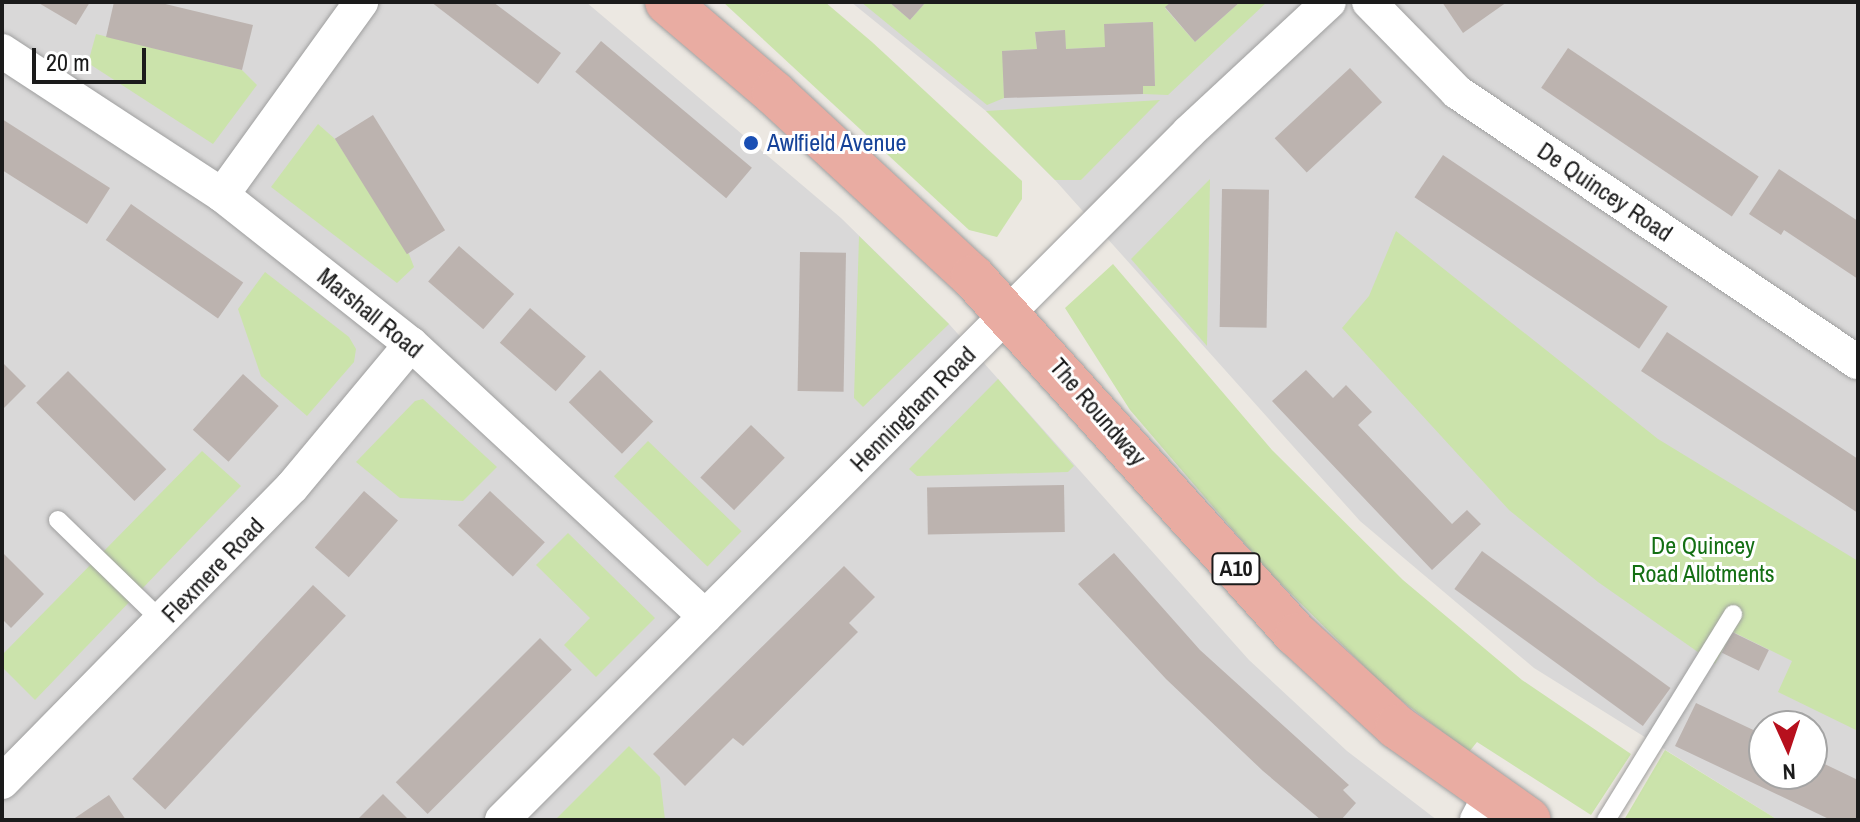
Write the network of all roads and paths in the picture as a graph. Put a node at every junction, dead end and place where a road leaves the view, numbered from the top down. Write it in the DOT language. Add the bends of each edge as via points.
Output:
graph roads {
  1 [pos="361,2"];
  2 [pos="667,2"];
  3 [pos="1329,2"];
  4 [pos="1369,2"];
  5 [pos="2,51"];
  6 [pos="222,195"];
  7 [pos="1008,314"];
  8 [pos="411,344"];
  9 [pos="1858,362"];
  10 [pos="58,520"];
  11 [pos="1733,614"];
  12 [pos="705,616"];
  13 [pos="163,622"];
  14 [pos="2,782"];
  15 [pos="1484,807"];
  16 [pos="502,820"];
  17 [pos="1529,820"];
  18 [pos="1606,820"];
  1 -- 6 [label="street"];
  2 -- 7 [label="highway, The Roundway / A10" via="774,93"];
  3 -- 7 [label="street, Henningham Road" via="1189,132"];
  4 -- 9 [label="street, De Quincey Road" via="1457,92"];
  5 -- 6 [label="street, Marshall Road"];
  6 -- 8 [label="street, Marshall Road"];
  7 -- 12 [label="street, Henningham Road"];
  7 -- 15 [label="highway, The Roundway / A10" via="1297,635"];
  8 -- 12 [label="street, Marshall Road"];
  8 -- 13 [label="street, Flexmere Road" via="292,487"];
  10 -- 13 [label="lane"];
  11 -- 18 [label="lane"];
  12 -- 16 [label="street, Henningham Road"];
  13 -- 14 [label="street, Flexmere Road"];
  15 -- 17 [label="highway, The Roundway / A10"];
}
